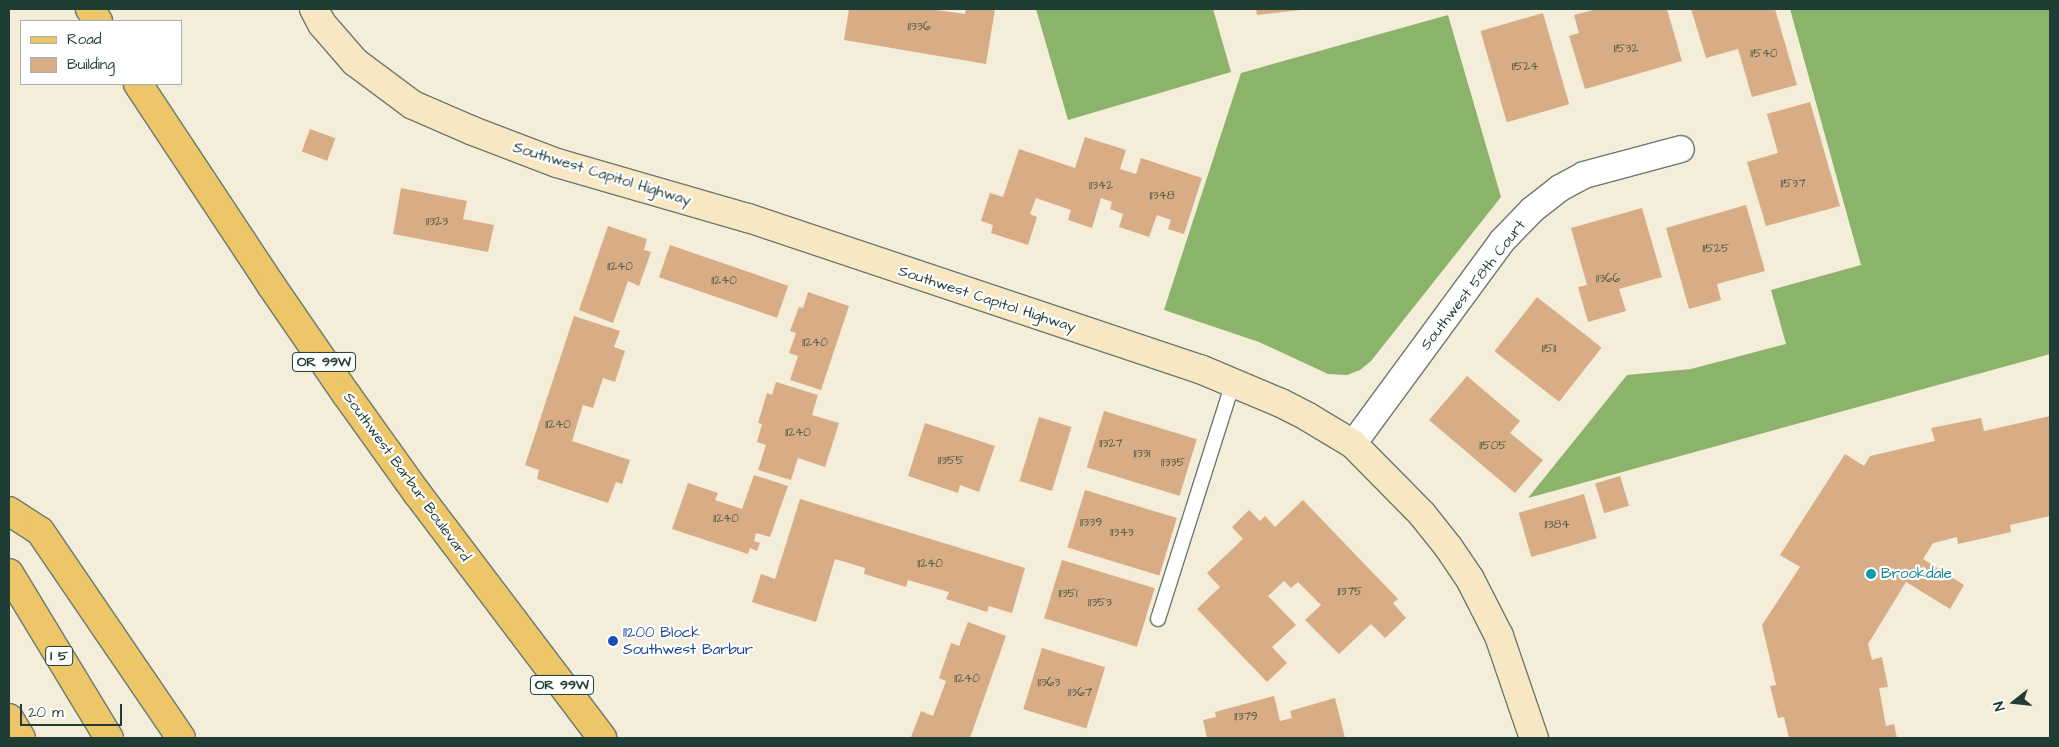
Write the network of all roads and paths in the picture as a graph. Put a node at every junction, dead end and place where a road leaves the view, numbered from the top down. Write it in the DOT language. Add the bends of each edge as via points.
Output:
graph roads {
  1 [pos="90,9"];
  2 [pos="314,9"];
  3 [pos="97,20"];
  4 [pos="139,85"];
  5 [pos="1682,149"];
  6 [pos="1233,382"];
  7 [pos="1353,444"];
  8 [pos="9,511"];
  9 [pos="9,573"];
  10 [pos="1158,619"];
  11 [pos="9,718"];
  12 [pos="21,738"];
  13 [pos="109,738"];
  14 [pos="182,738"];
  15 [pos="602,738"];
  16 [pos="1534,738"];
  1 -- 3 [label="main road"];
  2 -- 6 [label="street, Southwest Capitol Highway" via="322,24 355,62 413,105 473,131 557,163 748,218"];
  4 -- 15 [label="main road, Southwest Barbur Boulevard / OR 99W" via="346,394"];
  5 -- 7 [label="street, Southwest 58th Court" via="1584,176 1560,188 1532,210 1502,241"];
  6 -- 7 [label="street, Southwest Capitol Highway" via="1282,403"];
  6 -- 10 [label="lane"];
  7 -- 16 [label="street, Southwest Capitol Highway" via="1422,514 1470,579 1499,636"];
  8 -- 14 [label="main road" via="40,531"];
  9 -- 13 [label="main road, I 5"];
  11 -- 12 [label="main road"];
}
